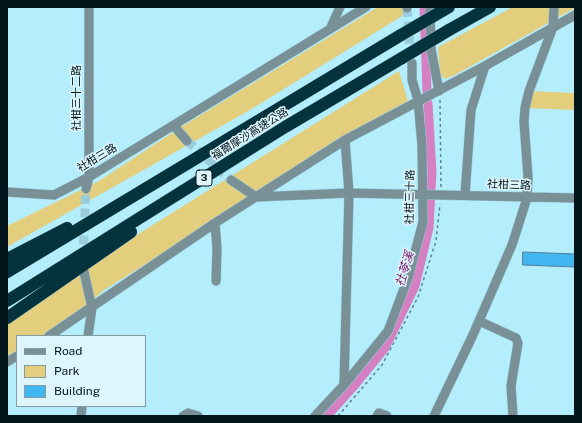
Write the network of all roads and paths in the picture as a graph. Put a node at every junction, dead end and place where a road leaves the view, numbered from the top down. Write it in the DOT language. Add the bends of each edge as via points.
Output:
graph roads {
  1 [pos="89,7"];
  2 [pos="340,7"];
  3 [pos="366,7"];
  4 [pos="430,7"];
  5 [pos="449,7"];
  6 [pos="490,7"];
  7 [pos="554,7"];
  8 [pos="575,15"];
  9 [pos="331,27"];
  10 [pos="553,27"];
  11 [pos="407,60"];
  12 [pos="485,66"];
  13 [pos="439,90"];
  14 [pos="418,100"];
  15 [pos="174,126"];
  16 [pos="345,140"];
  17 [pos="187,142"];
  18 [pos="259,144"];
  19 [pos="188,164"];
  20 [pos="89,177"];
  21 [pos="231,180"];
  22 [pos="86,189"];
  23 [pos="7,192"];
  24 [pos="349,193"];
  25 [pos="424,194"];
  26 [pos="442,194"];
  27 [pos="464,195"];
  28 [pos="256,197"];
  29 [pos="527,198"];
  30 [pos="575,198"];
  31 [pos="215,223"];
  32 [pos="7,259"];
  33 [pos="7,272"];
  34 [pos="84,272"];
  35 [pos="216,282"];
  36 [pos="7,301"];
  37 [pos="92,308"];
  38 [pos="7,318"];
  39 [pos="479,321"];
  40 [pos="51,335"];
  41 [pos="88,335"];
  42 [pos="16,357"];
  43 [pos="7,362"];
  44 [pos="344,385"];
  45 [pos="183,416"];
  46 [pos="198,416"];
  47 [pos="315,416"];
  48 [pos="378,416"];
  49 [pos="387,416"];
  50 [pos="434,416"];
  51 [pos="513,416"];
  1 -- 20 [label="street, 社柑三十二路"];
  2 -- 9 [label="street"];
  3 -- 9 [label="street, 社柑三路"];
  4 -- 13 [label="street" via="431,49"];
  5 -- 19 [label="highway, 福爾摩沙高速公路 / 3, bridge"];
  6 -- 11 [label="highway, 福爾摩沙高速公路 / 3, bridge" via="449,30"];
  7 -- 10 [label="street"];
  8 -- 10 [label="street"];
  9 -- 15 [label="street, 社柑三路"];
  10 -- 12 [label="street"];
  10 -- 29 [label="street" via="525,108"];
  11 -- 14 [label="street, 社柑三十路"];
  11 -- 18 [label="highway, 福爾摩沙高速公路 / 3"];
  12 -- 13 [label="street"];
  12 -- 27 [label="street" via="470,110"];
  13 -- 14 [label="street"];
  13 -- 26 [label="path"];
  14 -- 16 [label="street"];
  14 -- 25 [label="street, 社柑三十路"];
  15 -- 17 [label="street"];
  15 -- 20 [label="street, 社柑三路"];
  16 -- 24 [label="street"];
  16 -- 28 [label="street"];
  18 -- 36 [label="highway, 福爾摩沙高速公路 / 3"];
  18 -- 38 [label="highway"];
  19 -- 32 [label="highway"];
  19 -- 33 [label="highway, 福爾摩沙高速公路 / 3"];
  20 -- 22 [label="street, 社柑三十二路"];
  20 -- 23 [label="street, 社柑三路" via="54,195"];
  21 -- 28 [label="street"];
  24 -- 25 [label="street"];
  24 -- 28 [label="street"];
  24 -- 44 [label="street"];
  25 -- 26 [label="street, 社柑三路"];
  25 -- 44 [label="street, 社柑三十路" via="423,222 408,278 388,331"];
  26 -- 27 [label="street, 社柑三路"];
  27 -- 29 [label="street, 社柑三路"];
  28 -- 31 [label="street"];
  29 -- 30 [label="street, 社柑三路"];
  29 -- 39 [label="street" via="512,245"];
  31 -- 35 [label="street"];
  31 -- 37 [label="street"];
  34 -- 37 [label="street"];
  37 -- 40 [label="street"];
  37 -- 41 [label="street"];
  39 -- 50 [label="street"];
  39 -- 51 [label="street" via="516,338 518,343 511,386"];
  42 -- 43 [label="street"];
  44 -- 47 [label="street, 社柑三十路"];
  45 -- 46 [label="street" via="188,413"];
  48 -- 49 [label="street" via="379,412"];
}
